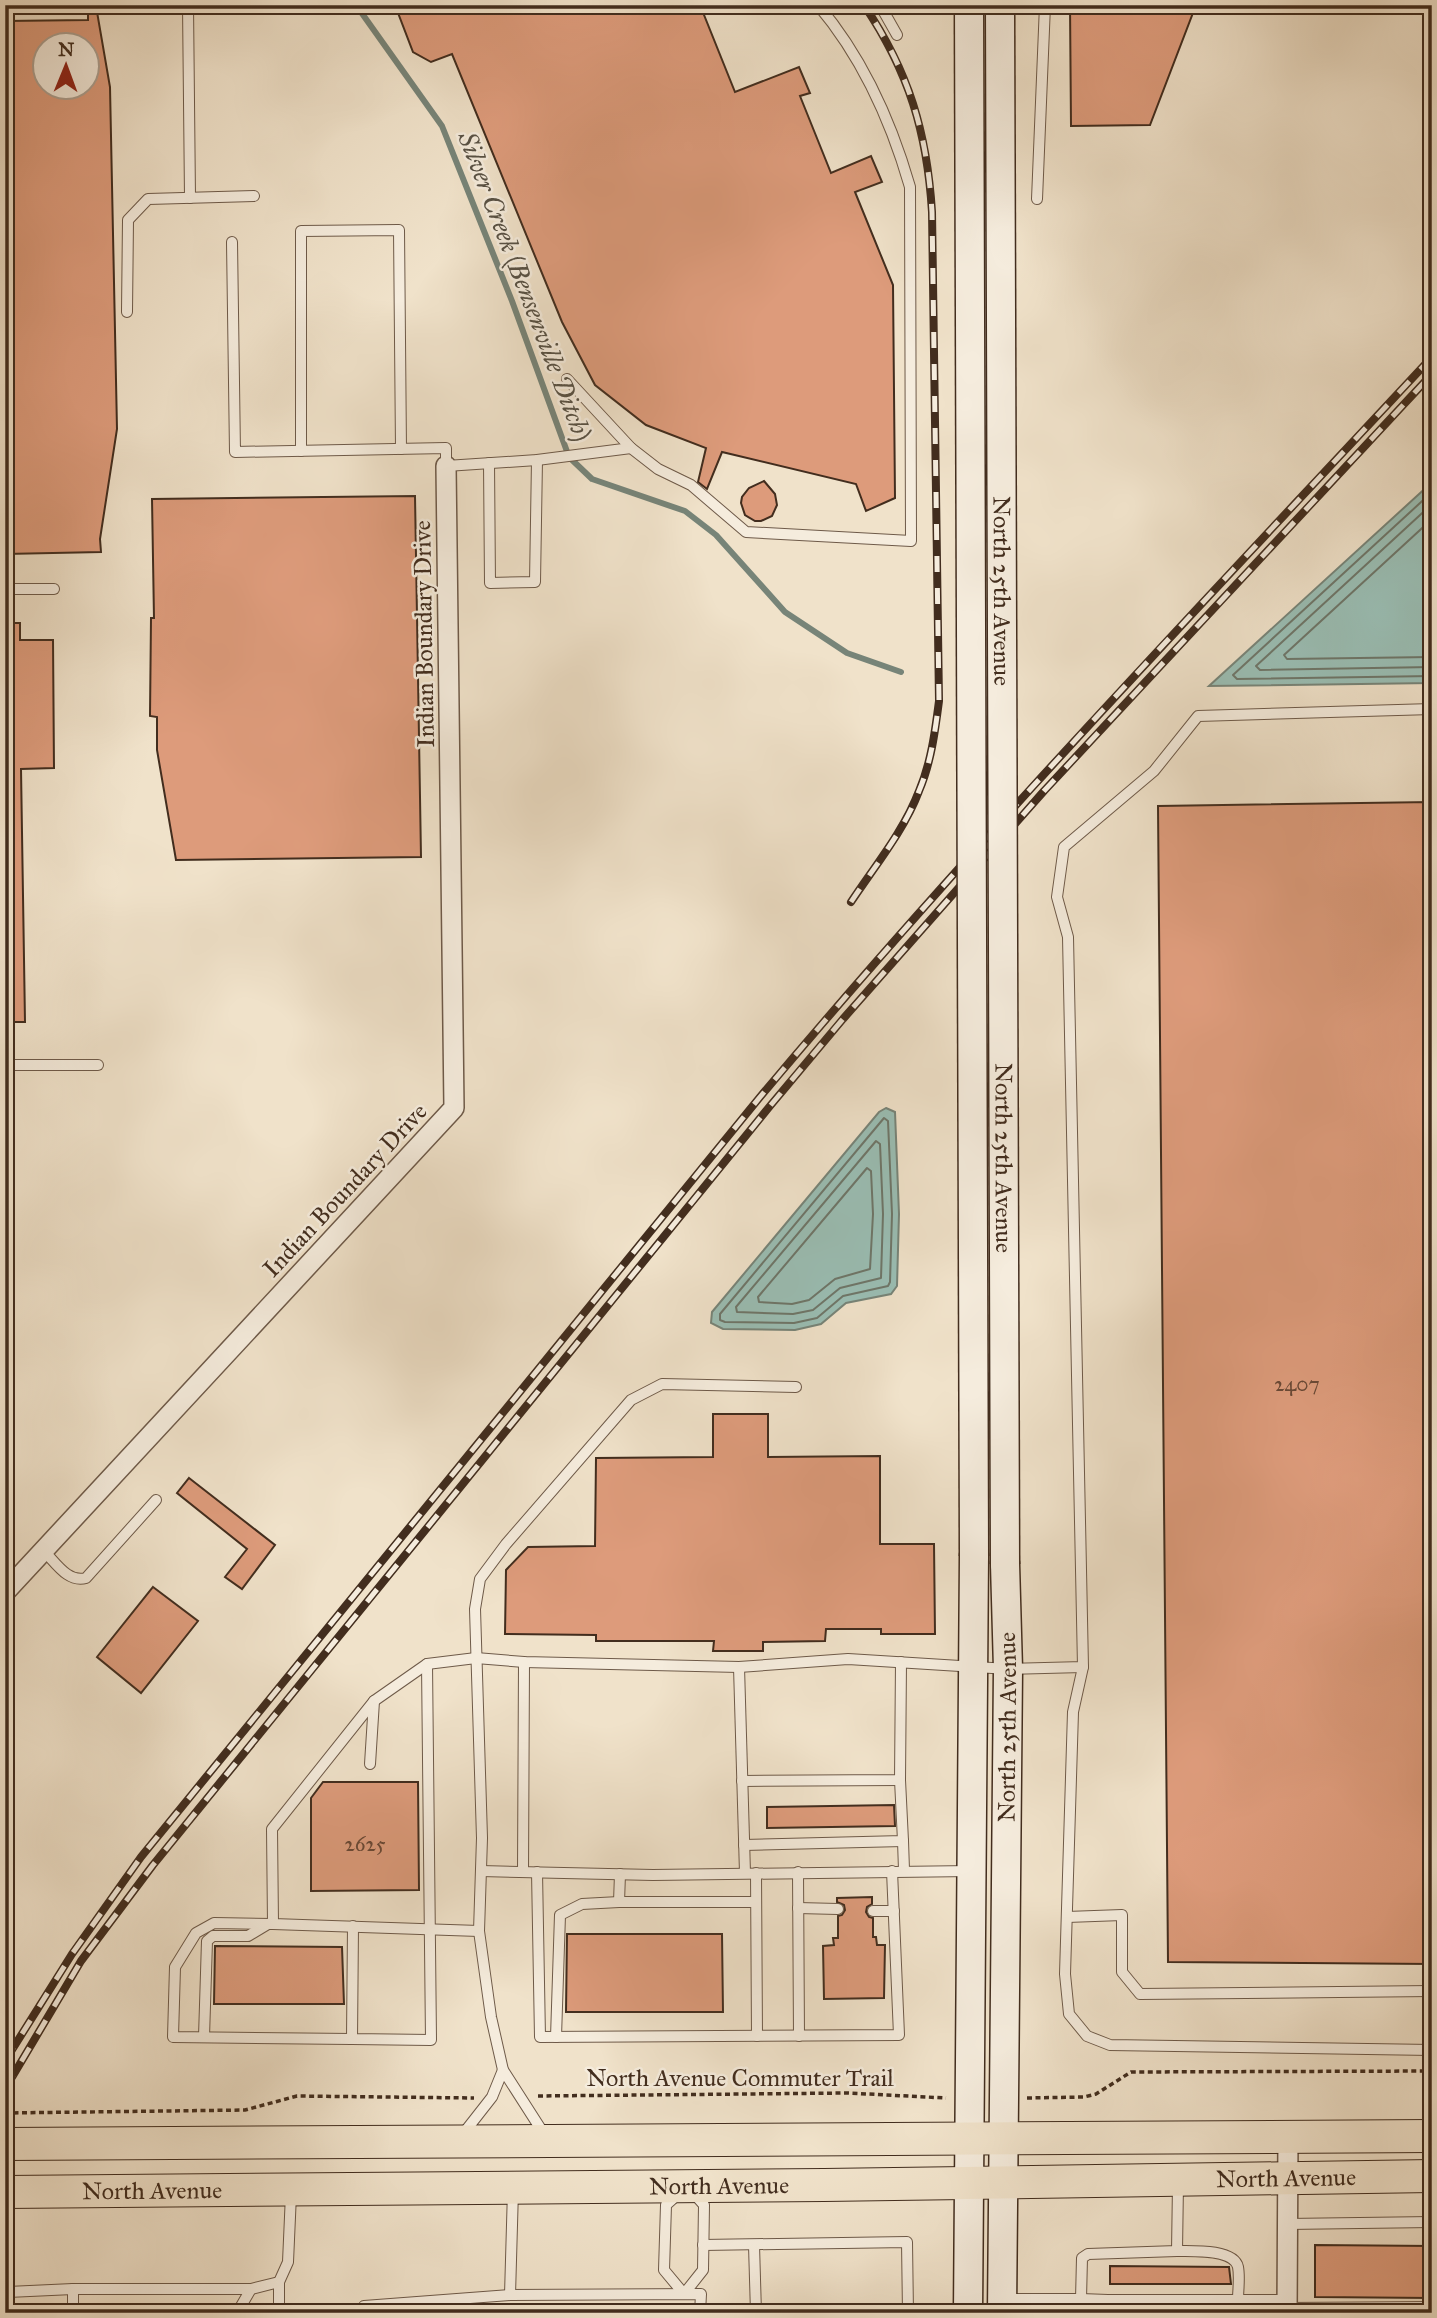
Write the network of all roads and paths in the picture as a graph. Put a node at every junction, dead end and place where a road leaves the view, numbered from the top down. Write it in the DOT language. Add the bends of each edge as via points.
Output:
graph roads {
  1 [pos="188,5"];
  2 [pos="818,5"];
  3 [pos="880,5"];
  4 [pos="969,5"];
  5 [pos="1000,5"];
  6 [pos="1045,5"];
  7 [pos="897,35"];
  8 [pos="254,196"];
  9 [pos="190,198"];
  10 [pos="1037,199"];
  11 [pos="232,242"];
  12 [pos="127,312"];
  13 [pos="567,379"];
  14 [pos="631,448"];
  15 [pos="401,449"];
  16 [pos="301,450"];
  17 [pos="537,460"];
  18 [pos="489,463"];
  19 [pos="446,466"];
  20 [pos="5,589"];
  21 [pos="54,589"];
  22 [pos="1432,709"];
  23 [pos="5,1065"];
  24 [pos="97,1065"];
  25 [pos="796,1387"];
  26 [pos="156,1500"];
  27 [pos="44,1551"];
  28 [pos="5,1592"];
  29 [pos="476,1658"];
  30 [pos="524,1662"];
  31 [pos="901,1662"];
  32 [pos="427,1664"];
  33 [pos="974,1666"];
  34 [pos="739,1667"];
  35 [pos="1083,1667"];
  36 [pos="1008,1669"];
  37 [pos="374,1701"];
  38 [pos="370,1764"];
  39 [pos="900,1780"];
  40 [pos="742,1781"];
  41 [pos="903,1841"];
  42 [pos="744,1844"];
  43 [pos="904,1870"];
  44 [pos="481,1871"];
  45 [pos="892,1871"];
  46 [pos="971,1871"];
  47 [pos="523,1872"];
  48 [pos="537,1872"];
  49 [pos="798,1872"];
  50 [pos="745,1873"];
  51 [pos="756,1873"];
  52 [pos="620,1874"];
  53 [pos="618,1902"];
  54 [pos="756,1902"];
  55 [pos="798,1908"];
  56 [pos="838,1909"];
  57 [pos="873,1911"];
  58 [pos="894,1911"];
  59 [pos="1067,1917"];
  60 [pos="271,1924"];
  61 [pos="353,1926"];
  62 [pos="431,1929"];
  63 [pos="479,1931"];
  64 [pos="1432,1992"];
  65 [pos="757,2036"];
  66 [pos="799,2036"];
  67 [pos="204,2037"];
  68 [pos="556,2037"];
  69 [pos="352,2039"];
  70 [pos="1432,2050"];
  71 [pos="503,2070"];
  72 [pos="1432,2071"];
  73 [pos="545,2095"];
  74 [pos="476,2098"];
  75 [pos="934,2098"];
  76 [pos="1045,2098"];
  77 [pos="5,2113"];
  78 [pos="1432,2136"];
  79 [pos="1288,2137"];
  80 [pos="1004,2139"];
  81 [pos="459,2140"];
  82 [pos="512,2140"];
  83 [pos="548,2140"];
  84 [pos="686,2140"];
  85 [pos="970,2140"];
  86 [pos="5,2144"];
  87 [pos="1432,2176"];
  88 [pos="1287,2178"];
  89 [pos="1178,2180"];
  90 [pos="1003,2181"];
  91 [pos="969,2182"];
  92 [pos="687,2186"];
  93 [pos="513,2188"];
  94 [pos="291,2190"];
  95 [pos="5,2192"];
  96 [pos="1432,2222"];
  97 [pos="1287,2224"];
  98 [pos="704,2245"];
  99 [pos="754,2245"];
  100 [pos="1178,2251"];
  101 [pos="279,2282"];
  102 [pos="73,2289"];
  103 [pos="251,2289"];
  104 [pos="684,2294"];
  105 [pos="510,2295"];
  106 [pos="1081,2299"];
  107 [pos="1108,2300"];
  108 [pos="1238,2300"];
  109 [pos="1002,2306"];
  110 [pos="1287,2307"];
  111 [pos="1432,2307"];
  112 [pos="7,2313"];
  113 [pos="73,2313"];
  114 [pos="237,2313"];
  115 [pos="279,2313"];
  116 [pos="364,2313"];
  117 [pos="701,2313"];
  118 [pos="756,2313"];
  119 [pos="908,2313"];
  120 [pos="968,2313"];
  121 [pos="1108,2313"];
  1 -- 9 [label="lane"];
  2 -- 14 [label="lane" via="853,52 878,100 911,187 911,541 746,532 691,485 658,469"];
  3 -- 7 [label="lane"];
  4 -- 33 [label="main road, North 25th Avenue, bridge"];
  5 -- 36 [label="main road, North 25th Avenue, bridge"];
  6 -- 10 [label="lane"];
  8 -- 9 [label="lane"];
  9 -- 12 [label="lane" via="148,199 128,220"];
  11 -- 16 [label="lane" via="235,452"];
  13 -- 14 [label="lane"];
  14 -- 17 [label="lane"];
  15 -- 16 [label="lane"];
  15 -- 16 [label="lane" via="399,230 301,231"];
  15 -- 19 [label="lane" via="446,448"];
  17 -- 18 [label="lane"];
  17 -- 18 [label="lane" via="535,582 490,583"];
  18 -- 19 [label="lane"];
  19 -- 27 [label="street, Indian Boundary Drive" via="454,1108"];
  20 -- 21 [label="lane"];
  22 -- 35 [label="lane" via="1198,716 1154,771 1064,846 1057,897 1068,937"];
  23 -- 24 [label="lane"];
  25 -- 29 [label="lane" via="662,1384 631,1400 480,1579"];
  26 -- 27 [label="lane" via="86,1578 70,1577"];
  27 -- 28 [label="street, Indian Boundary Drive"];
  29 -- 30 [label="lane"];
  29 -- 32 [label="lane"];
  29 -- 44 [label="lane"];
  30 -- 34 [label="lane"];
  30 -- 47 [label="lane"];
  31 -- 33 [label="lane"];
  31 -- 34 [label="lane" via="848,1659"];
  31 -- 39 [label="lane"];
  32 -- 37 [label="lane"];
  32 -- 62 [label="lane"];
  33 -- 36 [label="lane"];
  33 -- 46 [label="main road, North 25th Avenue"];
  34 -- 40 [label="lane"];
  35 -- 36 [label="lane"];
  35 -- 59 [label="lane" via="1073,1712"];
  36 -- 80 [label="main road, North 25th Avenue"];
  37 -- 38 [label="lane"];
  37 -- 60 [label="lane" via="272,1829"];
  39 -- 40 [label="lane"];
  39 -- 41 [label="lane"];
  40 -- 42 [label="lane"];
  41 -- 42 [label="lane"];
  41 -- 43 [label="lane"];
  42 -- 50 [label="lane"];
  43 -- 45 [label="lane"];
  43 -- 46 [label="lane"];
  44 -- 47 [label="lane"];
  44 -- 63 [label="lane"];
  45 -- 49 [label="lane"];
  45 -- 58 [label="lane"];
  46 -- 85 [label="main road, North 25th Avenue"];
  47 -- 48 [label="lane"];
  48 -- 52 [label="lane"];
  48 -- 68 [label="lane" via="540,2037"];
  49 -- 51 [label="lane"];
  49 -- 55 [label="lane"];
  50 -- 51 [label="lane"];
  50 -- 52 [label="lane"];
  51 -- 54 [label="lane"];
  52 -- 53 [label="lane"];
  53 -- 54 [label="lane"];
  53 -- 68 [label="lane" via="582,1904 560,1915"];
  54 -- 65 [label="lane"];
  55 -- 56 [label="lane"];
  55 -- 66 [label="lane"];
  57 -- 58 [label="lane"];
  58 -- 66 [label="lane" via="899,2035"];
  59 -- 64 [label="lane" via="1122,1915 1122,1972 1140,1994"];
  59 -- 70 [label="lane" via="1069,2014 1087,2036 1110,2045"];
  60 -- 61 [label="lane"];
  60 -- 67 [label="lane" via="248,1936 213,1936 207,1941"];
  60 -- 67 [label="lane" via="214,1923 197,1933 175,1967 173,2037"];
  61 -- 62 [label="lane"];
  61 -- 69 [label="lane"];
  62 -- 63 [label="lane"];
  62 -- 69 [label="lane" via="431,2040"];
  63 -- 71 [label="lane"];
  65 -- 66 [label="lane"];
  65 -- 68 [label="lane"];
  67 -- 69 [label="lane"];
  71 -- 81 [label="lane" via="492,2098"];
  71 -- 83 [label="lane"];
  72 -- 76 [label="path" via="1131,2072 1096,2094"];
  73 -- 75 [label="path, North Avenue Commuter Trail" via="848,2093"];
  74 -- 77 [label="path" via="297,2096 245,2110"];
  78 -- 79 [label="main road, North Avenue"];
  79 -- 80 [label="main road, North Avenue"];
  79 -- 88 [label="street"];
  80 -- 85 [label="main road, North Avenue"];
  80 -- 90 [label="main road, North 25th Avenue"];
  81 -- 82 [label="main road, North Avenue"];
  81 -- 86 [label="main road, North Avenue"];
  82 -- 83 [label="main road, North Avenue"];
  82 -- 93 [label="main road"];
  83 -- 84 [label="main road, North Avenue"];
  84 -- 85 [label="main road, North Avenue"];
  84 -- 92 [label="main road"];
  85 -- 91 [label="main road, North 25th Avenue"];
  87 -- 88 [label="main road, North Avenue"];
  88 -- 89 [label="main road, North Avenue"];
  88 -- 97 [label="street"];
  89 -- 90 [label="main road, North Avenue"];
  89 -- 100 [label="lane"];
  90 -- 91 [label="main road, North Avenue"];
  90 -- 109 [label="main road, North 25th Avenue"];
  91 -- 92 [label="main road, North Avenue"];
  91 -- 120 [label="main road, North 25th Avenue"];
  92 -- 93 [label="main road, North Avenue"];
  92 -- 98 [label="lane" via="704,2206"];
  92 -- 104 [label="lane" via="666,2205 664,2270"];
  93 -- 94 [label="main road, North Avenue"];
  93 -- 105 [label="lane"];
  94 -- 95 [label="main road, North Avenue"];
  94 -- 101 [label="lane" via="288,2262"];
  96 -- 97 [label="lane"];
  97 -- 110 [label="street"];
  98 -- 99 [label="lane"];
  98 -- 104 [label="lane" via="703,2270"];
  99 -- 118 [label="lane"];
  99 -- 119 [label="lane" via="907,2242"];
  100 -- 106 [label="lane" via="1088,2254 1082,2259"];
  100 -- 108 [label="lane" via="1226,2254 1234,2259"];
  101 -- 103 [label="lane"];
  101 -- 115 [label="lane"];
  102 -- 103 [label="lane"];
  102 -- 112 [label="lane" via="8,2292"];
  102 -- 113 [label="lane"];
  103 -- 114 [label="lane"];
  104 -- 105 [label="lane"];
  104 -- 117 [label="lane" via="701,2294"];
  105 -- 116 [label="lane" via="365,2305"];
  106 -- 107 [label="lane"];
  106 -- 109 [label="lane"];
  107 -- 108 [label="lane"];
  107 -- 121 [label="lane"];
  108 -- 110 [label="lane"];
  110 -- 111 [label="lane"];
}
